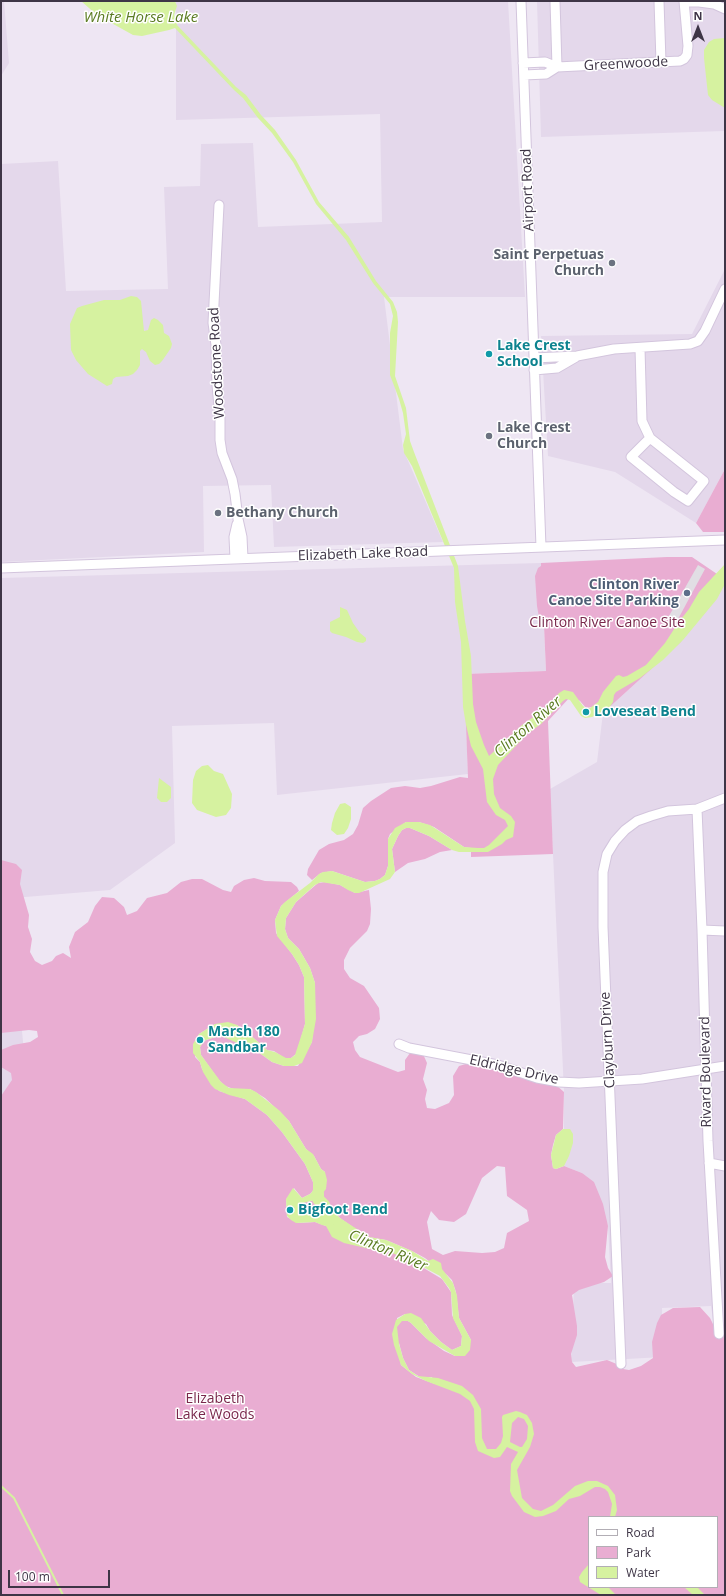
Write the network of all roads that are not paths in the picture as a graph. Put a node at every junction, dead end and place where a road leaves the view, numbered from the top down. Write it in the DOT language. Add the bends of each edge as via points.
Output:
graph roads {
  1 [pos="521,1"];
  2 [pos="556,1"];
  3 [pos="659,1"];
  4 [pos="684,1"];
  5 [pos="725,8"];
  6 [pos="661,62"];
  7 [pos="523,63"];
  8 [pos="557,67"];
  9 [pos="524,75"];
  10 [pos="220,205"];
  11 [pos="725,289"];
  12 [pos="640,348"];
  13 [pos="577,356"];
  14 [pos="534,358"];
  15 [pos="534,370"];
  16 [pos="650,438"];
  17 [pos="725,540"];
  18 [pos="541,547"];
  19 [pos="239,558"];
  20 [pos="1,568"];
  21 [pos="725,798"];
  22 [pos="697,809"];
  23 [pos="702,930"];
  24 [pos="725,931"];
  25 [pos="399,1044"];
  26 [pos="725,1066"];
  27 [pos="706,1069"];
  28 [pos="610,1082"];
  29 [pos="709,1164"];
  30 [pos="725,1166"];
  31 [pos="719,1334"];
  32 [pos="622,1364"];
  1 -- 7 [label="street, Airport Road"];
  2 -- 8 [label="street"];
  3 -- 6 [label="street"];
  4 -- 5 [label="street" via="714,4"];
  4 -- 6 [label="street, Greenwoode" via="687,55 680,61"];
  6 -- 8 [label="street, Greenwoode"];
  7 -- 8 [label="street, Greenwoode" via="545,62"];
  7 -- 9 [label="street, Airport Road"];
  8 -- 9 [label="street, Greenwoode" via="546,74"];
  9 -- 14 [label="street, Airport Road"];
  10 -- 19 [label="street, Woodstone Road" via="213,323 220,440 232,479 238,519 234,537"];
  11 -- 12 [label="street" via="712,319 698,341 690,344"];
  12 -- 13 [label="street" via="614,349"];
  12 -- 16 [label="street" via="642,421"];
  13 -- 14 [label="street"];
  13 -- 15 [label="street" via="557,368"];
  14 -- 15 [label="street, Airport Road"];
  15 -- 18 [label="street, Airport Road"];
  16 -- 16 [label="street" via="704,481 688,502 631,457"];
  17 -- 18 [label="street, Elizabeth Lake Road"];
  18 -- 19 [label="street, Elizabeth Lake Road"];
  19 -- 20 [label="street, Elizabeth Lake Road"];
  21 -- 22 [label="street, Clayburn Drive"];
  22 -- 23 [label="street, Rivard Boulevard"];
  22 -- 28 [label="street, Clayburn Drive" via="668,811 637,821 614,841 607,854 603,872 603,898"];
  23 -- 24 [label="street"];
  23 -- 27 [label="street, Rivard Boulevard"];
  25 -- 28 [label="street, Eldridge Drive" via="498,1065 537,1078 559,1082"];
  26 -- 27 [label="street, Eldridge Drive"];
  27 -- 28 [label="street, Eldridge Drive"];
  27 -- 29 [label="street, Rivard Boulevard"];
  28 -- 32 [label="street, Clayburn Drive"];
  29 -- 30 [label="street"];
  29 -- 31 [label="street, Rivard Boulevard"];
}
